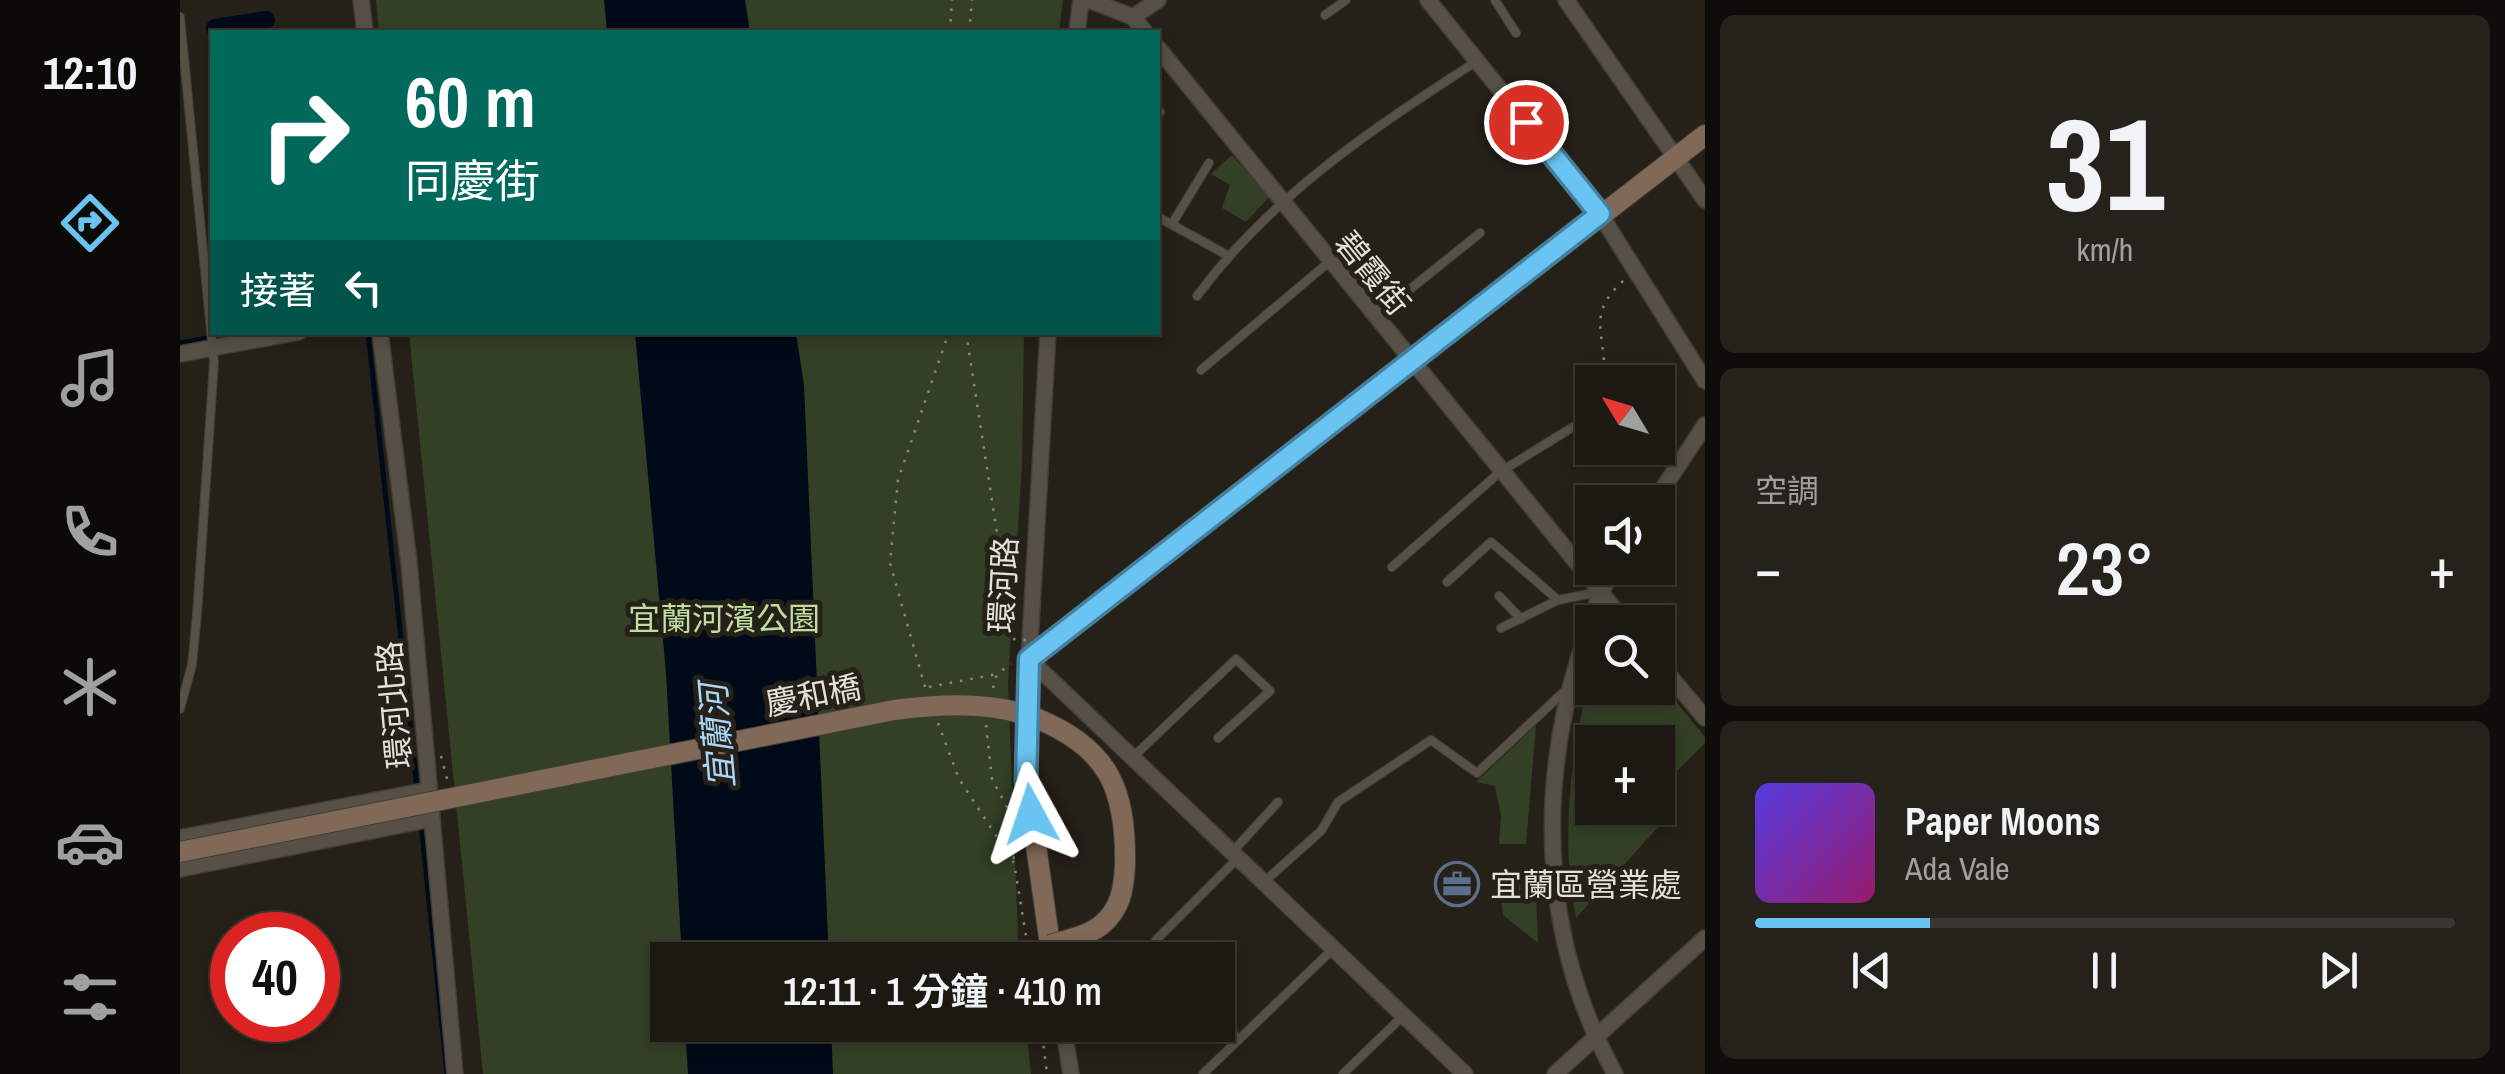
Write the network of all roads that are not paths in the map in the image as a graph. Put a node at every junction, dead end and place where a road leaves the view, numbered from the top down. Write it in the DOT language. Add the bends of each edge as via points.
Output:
graph roads {
  1 [pos="361,0"];
  2 [pos="1085,0"];
  3 [pos="1158,0"];
  4 [pos="1346,0"];
  5 [pos="1449,0"];
  6 [pos="1495,0"];
  7 [pos="1566,0"];
  8 [pos="1433,7"];
  9 [pos="1325,14"];
  10 [pos="180,17"];
  11 [pos="1133,17"];
  12 [pos="365,30"];
  13 [pos="1078,30"];
  14 [pos="1144,30"];
  15 [pos="1516,33"];
  16 [pos="1160,51"];
  17 [pos="1477,61"];
  18 [pos="1705,135"];
  19 [pos="1675,158"];
  20 [pos="1209,163"];
  21 [pos="1705,200"];
  22 [pos="1280,201"];
  23 [pos="1600,214"];
  24 [pos="1160,217"];
  25 [pos="1172,224"];
  26 [pos="1480,233"];
  27 [pos="1228,255"];
  28 [pos="1329,262"];
  29 [pos="1196,296"];
  30 [pos="1374,318"];
  31 [pos="210,327"];
  32 [pos="211,335"];
  33 [pos="283,335"];
  34 [pos="380,335"];
  35 [pos="1048,335"];
  36 [pos="212,348"];
  37 [pos="180,354"];
  38 [pos="1412,364"];
  39 [pos="1201,370"];
  40 [pos="1705,381"];
  41 [pos="1705,425"];
  42 [pos="1575,426"];
  43 [pos="1500,472"];
  44 [pos="1665,485"];
  45 [pos="1392,568"];
  46 [pos="1447,582"];
  47 [pos="1603,585"];
  48 [pos="1599,592"];
  49 [pos="1498,596"];
  50 [pos="1558,600"];
  51 [pos="1610,605"];
  52 [pos="1521,619"];
  53 [pos="1501,628"];
  54 [pos="1029,659"];
  55 [pos="1675,682"];
  56 [pos="1571,685"];
  57 [pos="180,709"];
  58 [pos="1705,718"];
  59 [pos="1218,738"];
  60 [pos="1134,756"];
  61 [pos="429,790"];
  62 [pos="1278,802"];
  63 [pos="431,819"];
  64 [pos="180,838"];
  65 [pos="180,852"];
  66 [pos="1237,853"];
  67 [pos="180,869"];
  68 [pos="1266,880"];
  69 [pos="1705,938"];
  70 [pos="1156,940"];
  71 [pos="1050,942"];
  72 [pos="1071,942"];
  73 [pos="1335,947"];
  74 [pos="1405,1014"];
  75 [pos="1235,1036"];
  76 [pos="1595,1038"];
  77 [pos="1238,1040"];
  78 [pos="1067,1042"];
  79 [pos="1462,1073"];
  80 [pos="455,1074"];
  81 [pos="1072,1074"];
  82 [pos="1203,1074"];
  83 [pos="1344,1074"];
  84 [pos="1554,1074"];
  85 [pos="1615,1074"];
  1 -- 12 [label="street"];
  2 -- 11 [label="street"];
  2 -- 13 [label="street"];
  3 -- 11 [label="street"];
  4 -- 9 [label="lane"];
  5 -- 8 [label="lane"];
  6 -- 15 [label="lane"];
  7 -- 19 [label="street"];
  8 -- 17 [label="street"];
  10 -- 31 [label="lane"];
  11 -- 14 [label="street"];
  16 -- 22 [label="street, 碧霞街"];
  17 -- 22 [label="lane" via="1362,135"];
  17 -- 23 [label="street"];
  18 -- 19 [label="street"];
  19 -- 21 [label="street"];
  19 -- 23 [label="street"];
  20 -- 25 [label="lane"];
  22 -- 27 [label="lane"];
  22 -- 28 [label="street, 碧霞街"];
  23 -- 38 [label="street"];
  23 -- 40 [label="street"];
  24 -- 25 [label="lane"];
  25 -- 27 [label="lane"];
  26 -- 30 [label="lane"];
  27 -- 29 [label="lane"];
  28 -- 30 [label="street, 碧霞街"];
  28 -- 39 [label="lane"];
  30 -- 38 [label="street, 碧霞街"];
  32 -- 36 [label="lane"];
  33 -- 36 [label="street"];
  34 -- 61 [label="street, 環河北路"];
  35 -- 54 [label="street, 環河路"];
  36 -- 37 [label="street"];
  36 -- 57 [label="lane" via="197,614"];
  38 -- 43 [label="street, 碧霞街"];
  38 -- 54 [label="street"];
  41 -- 44 [label="street"];
  42 -- 43 [label="lane"];
  43 -- 45 [label="lane"];
  43 -- 48 [label="street, 碧霞街"];
  46 -- 50 [label="lane" via="1491,542"];
  47 -- 48 [label="street"];
  48 -- 50 [label="lane"];
  48 -- 51 [label="street, 碧霞街"];
  48 -- 56 [label="street"];
  49 -- 52 [label="lane"];
  50 -- 52 [label="lane"];
  52 -- 53 [label="lane"];
  54 -- 60 [label="street"];
  54 -- 71 [label="street, 環河路" via="1026,781"];
  55 -- 58 [label="street"];
  56 -- 68 [label="lane" via="1478,774 1431,740 1338,802 1321,831"];
  56 -- 76 [label="street" via="1557,752 1552,875 1574,983"];
  59 -- 60 [label="lane" via="1270,691 1236,659"];
  60 -- 66 [label="street"];
  61 -- 63 [label="street, 環河北路"];
  61 -- 64 [label="street"];
  62 -- 66 [label="lane"];
  63 -- 67 [label="street"];
  63 -- 80 [label="street, 環河北路"];
  65 -- 72 [label="street, 慶和橋, bridge" via="894,710 1001,709 1039,719 1085,746 1105,766 1123,805 1124,887 1118,905"];
  66 -- 68 [label="street"];
  66 -- 70 [label="lane"];
  68 -- 73 [label="street"];
  69 -- 76 [label="street"];
  73 -- 74 [label="street"];
  73 -- 77 [label="lane"];
  74 -- 79 [label="street"];
  74 -- 83 [label="lane"];
  75 -- 77 [label="lane"];
  76 -- 84 [label="street"];
  76 -- 85 [label="street"];
  77 -- 82 [label="lane"];
  78 -- 81 [label="street"];
}
